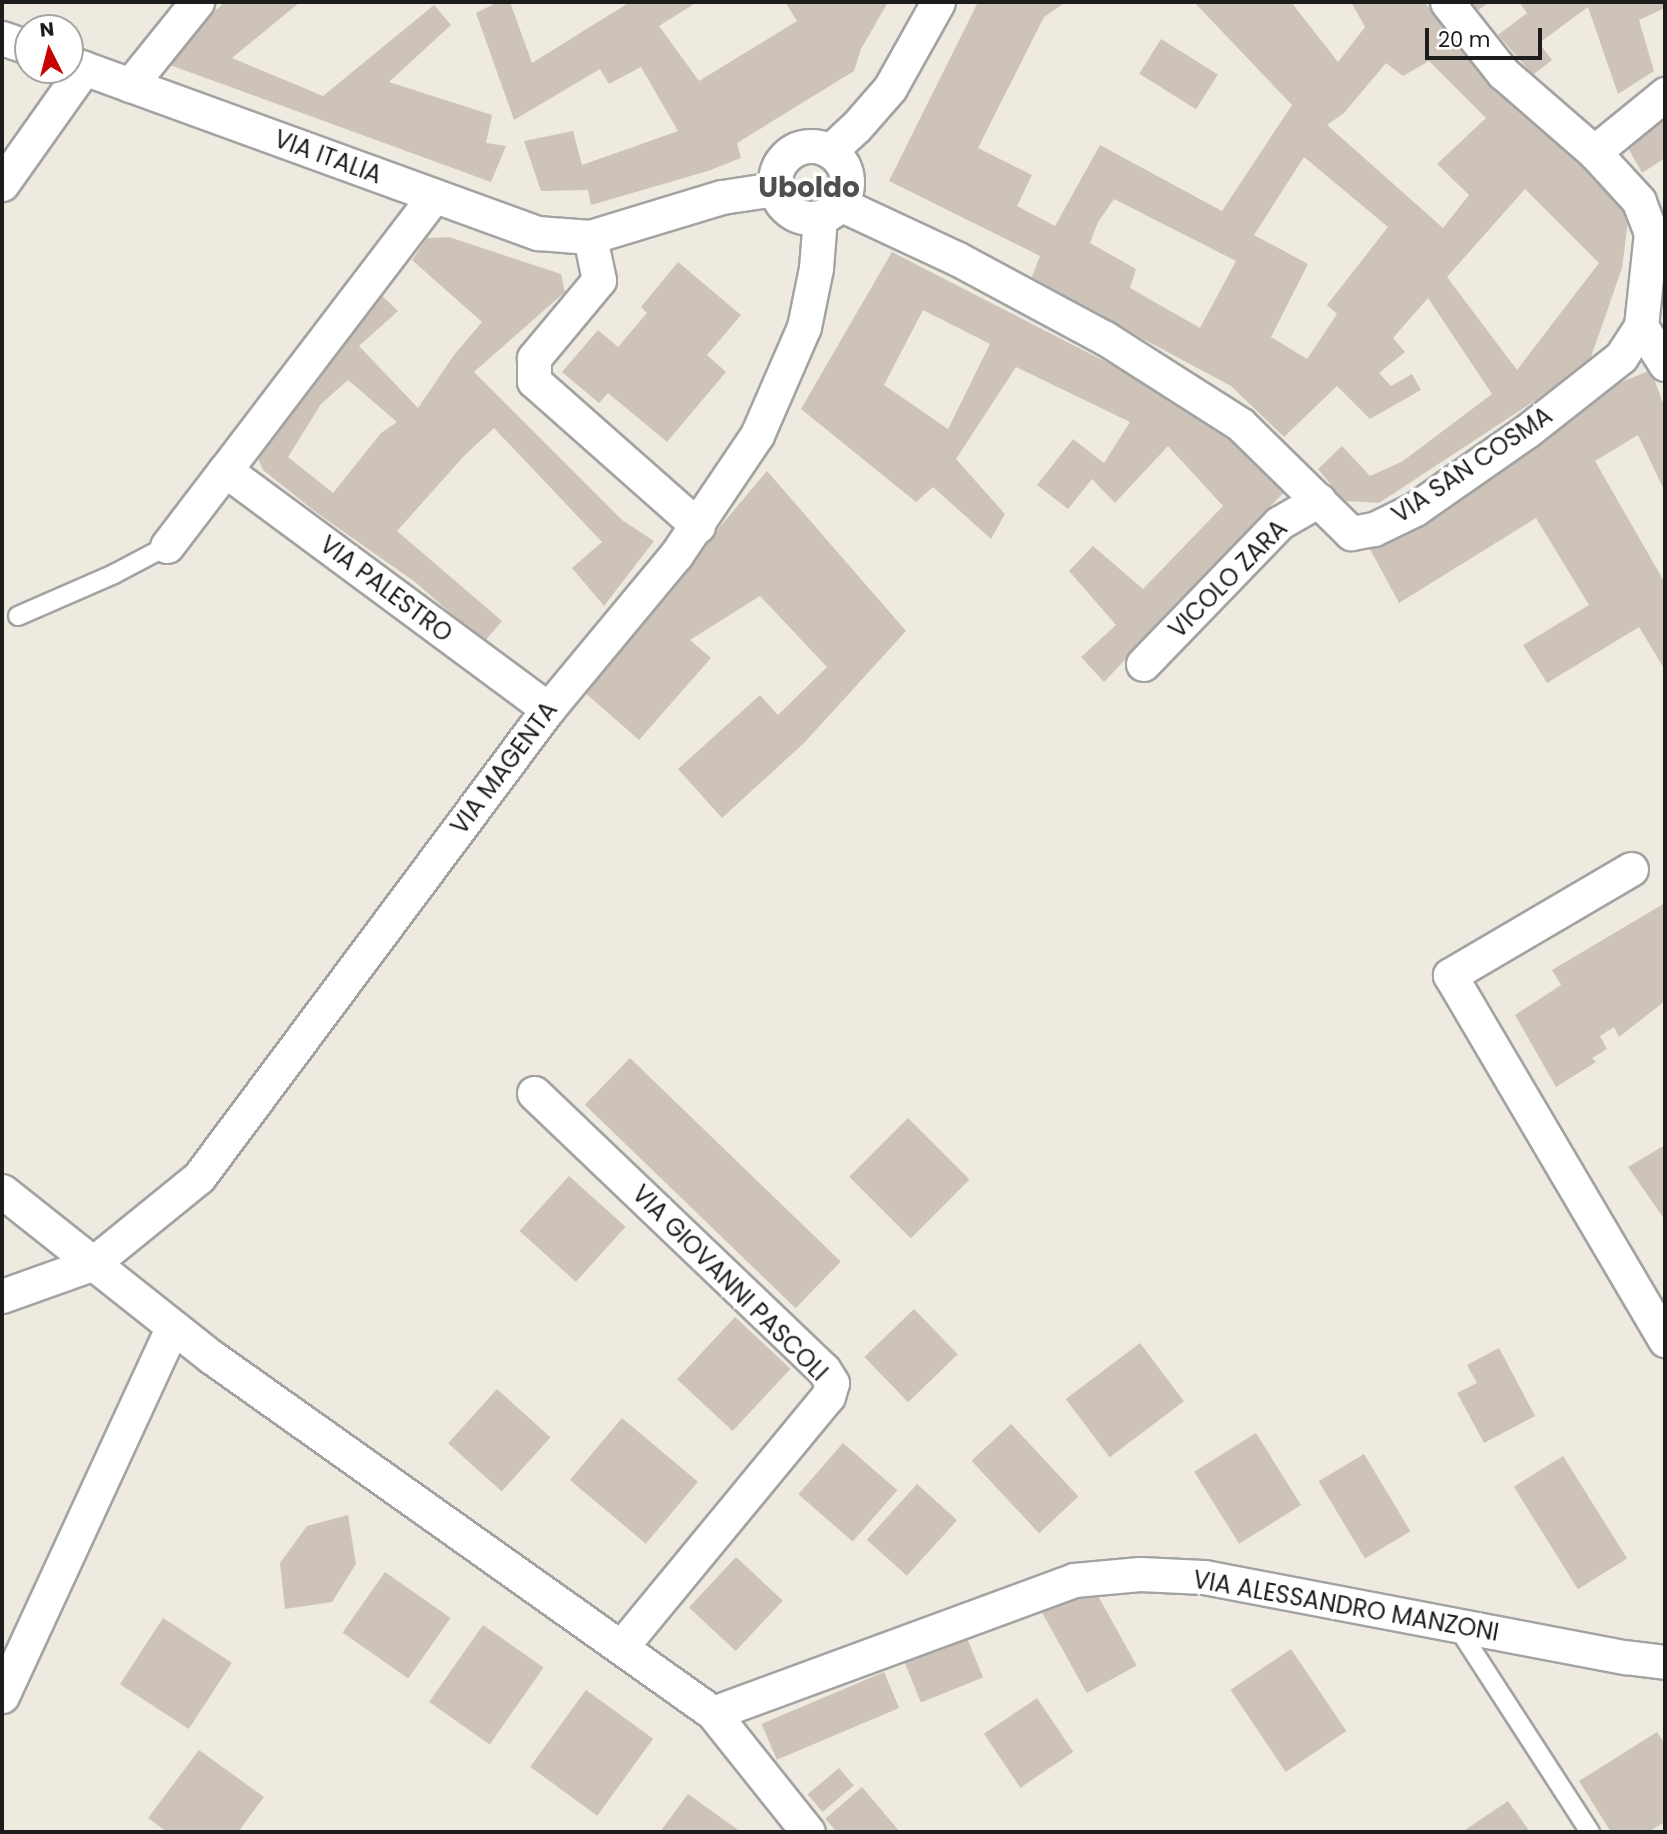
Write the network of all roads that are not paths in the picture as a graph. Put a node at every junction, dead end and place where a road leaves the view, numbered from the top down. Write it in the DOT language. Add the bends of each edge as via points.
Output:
graph roads {
  1 [pos="198,2"];
  2 [pos="938,2"];
  3 [pos="1447,2"];
  4 [pos="84,68"];
  5 [pos="65,84"];
  6 [pos="130,85"];
  7 [pos="1665,94"];
  8 [pos="830,151"];
  9 [pos="1594,152"];
  10 [pos="2,184"];
  11 [pos="775,189"];
  12 [pos="434,195"];
  13 [pos="830,210"];
  14 [pos="590,237"];
  15 [pos="1641,326"];
  16 [pos="1665,364"];
  17 [pos="225,470"];
  18 [pos="1319,500"];
  19 [pos="698,526"];
  20 [pos="167,546"];
  21 [pos="18,616"];
  22 [pos="1143,664"];
  23 [pos="548,709"];
  24 [pos="1631,869"];
  25 [pos="534,1093"];
  26 [pos="2,1191"];
  27 [pos="92,1264"];
  28 [pos="2,1296"];
  29 [pos="172,1328"];
  30 [pos="1665,1340"];
  31 [pos="1456,1625"];
  32 [pos="621,1647"];
  33 [pos="1665,1662"];
  34 [pos="2,1696"];
  35 [pos="713,1713"];
  36 [pos="808,1832"];
  37 [pos="1590,1832"];
  1 -- 6 [label="street"];
  2 -- 8 [label="street" via="890,88"];
  3 -- 9 [label="street, VIA SAN COSMA" via="1503,73"];
  4 -- 6 [label="street, VIA ITALIA"];
  5 -- 10 [label="street"];
  6 -- 12 [label="street, VIA ITALIA"];
  7 -- 9 [label="street"];
  8 -- 11 [label="street" via="819,146 795,148 778,165"];
  8 -- 13 [label="street" via="845,169 846,193"];
  9 -- 15 [label="street, VIA SAN COSMA" via="1639,201 1648,219 1650,257"];
  11 -- 13 [label="street" via="786,209 796,215"];
  11 -- 14 [label="street" via="722,198"];
  12 -- 14 [label="street, VIA ITALIA" via="538,233"];
  12 -- 17 [label="street"];
  13 -- 18 [label="street, VIA SAN COSMA" via="958,259 1116,345 1240,424"];
  13 -- 19 [label="street, VIA MAGENTA" via="804,327 757,435"];
  14 -- 19 [label="street" via="599,280 534,358 534,381"];
  15 -- 16 [label="street"];
  15 -- 18 [label="street, VIA SAN COSMA" via="1621,357 1527,431 1415,509 1374,529 1351,533"];
  17 -- 20 [label="street"];
  17 -- 23 [label="street, VIA PALESTRO"];
  18 -- 22 [label="street, VICOLO ZARA" via="1279,523"];
  19 -- 23 [label="street, VIA MAGENTA"];
  20 -- 21 [label="lane"];
  23 -- 27 [label="street, VIA MAGENTA" via="199,1177"];
  24 -- 30 [label="street" via="1450,975"];
  25 -- 32 [label="street, VIA GIOVANNI PASCOLI" via="824,1370 832,1383 828,1396"];
  26 -- 27 [label="street"];
  27 -- 28 [label="street, VIA MAGENTA"];
  27 -- 29 [label="street"];
  29 -- 32 [label="street"];
  29 -- 34 [label="street"];
  31 -- 33 [label="street, VIA ALESSANDRO MANZONI"];
  31 -- 35 [label="street, VIA ALESSANDRO MANZONI" via="1204,1577 1140,1574 1074,1580"];
  31 -- 37 [label="lane"];
  32 -- 35 [label="street"];
  35 -- 36 [label="street"];
}
